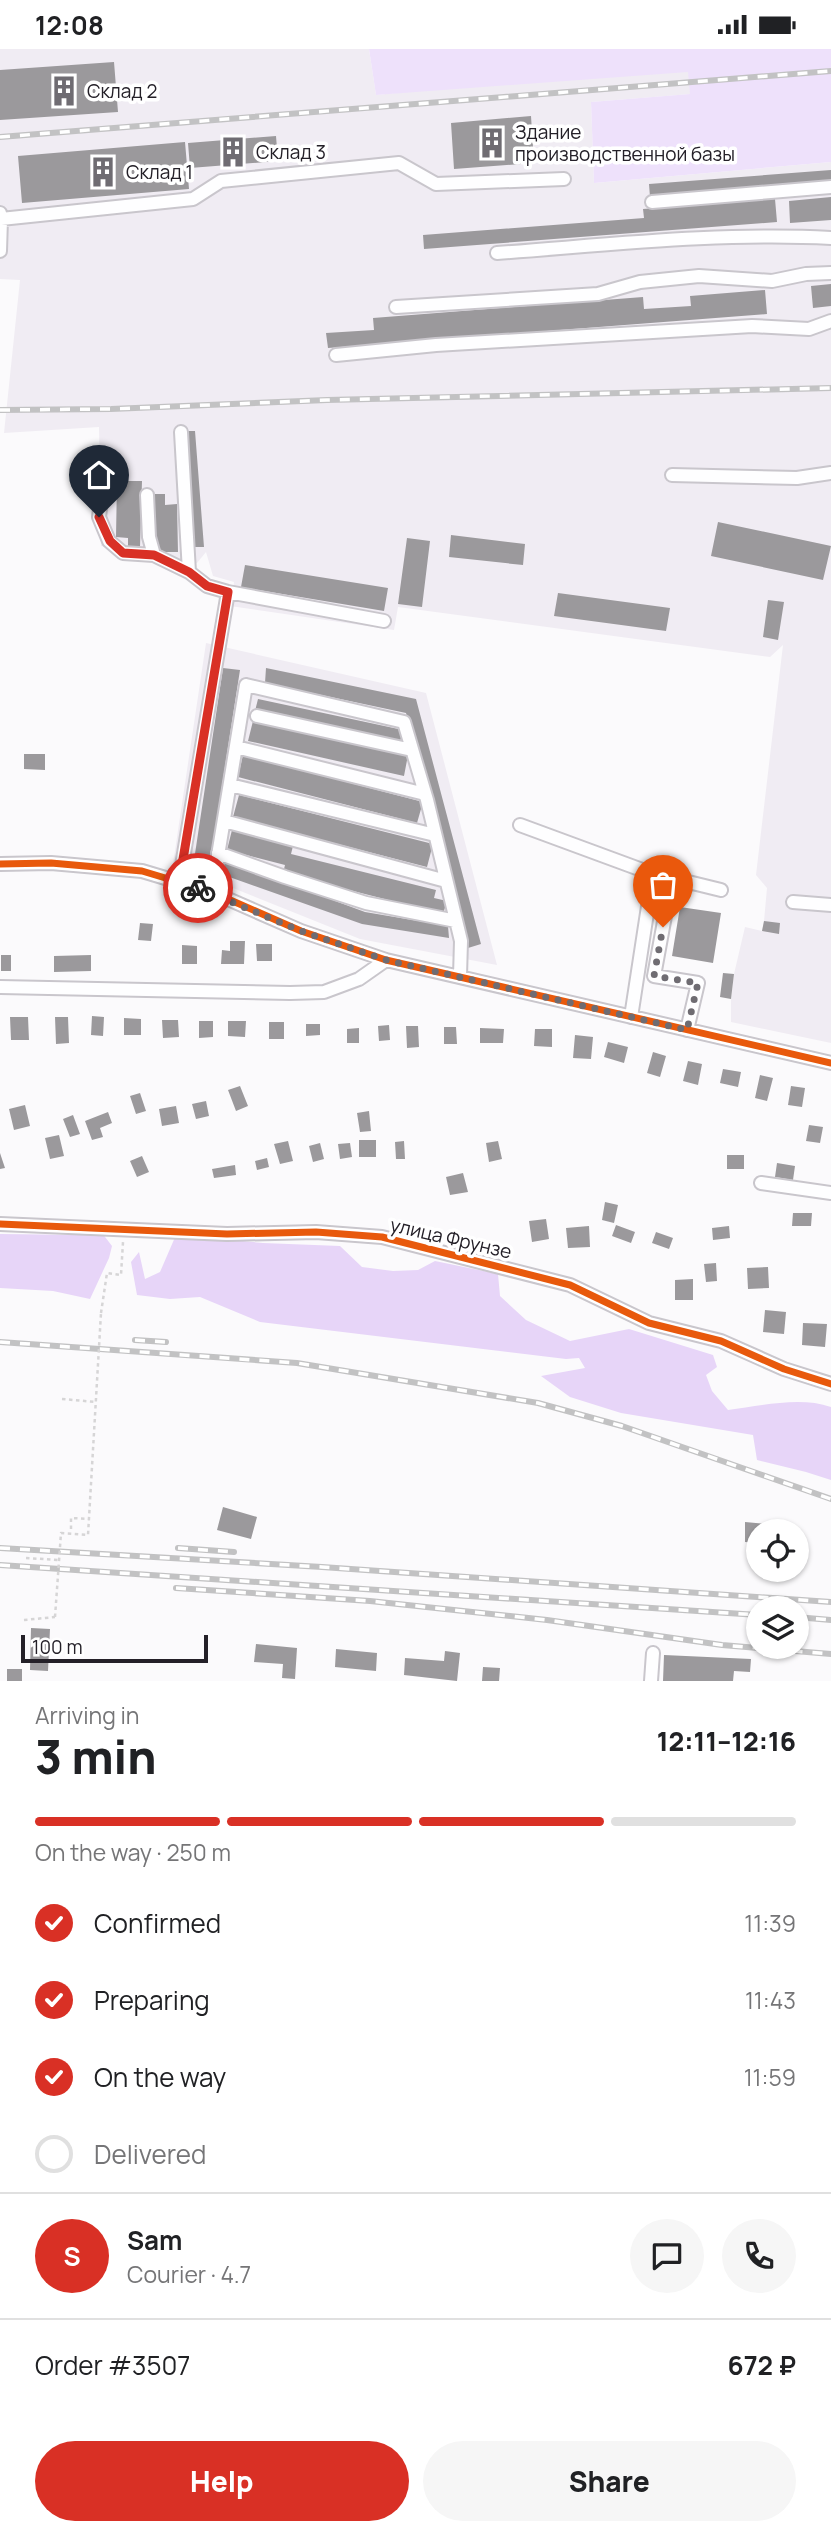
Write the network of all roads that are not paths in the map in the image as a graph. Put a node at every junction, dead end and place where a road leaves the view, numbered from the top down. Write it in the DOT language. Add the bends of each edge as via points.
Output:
graph roads {
  1 [pos="564,179"];
  2 [pos="831,187"];
  3 [pos="652,202"];
  4 [pos="1,216"];
  5 [pos="831,238"];
  6 [pos="0,251"];
  7 [pos="497,253"];
  8 [pos="831,273"];
  9 [pos="396,307"];
  10 [pos="831,321"];
  11 [pos="336,355"];
  12 [pos="181,432"];
  13 [pos="831,473"];
  14 [pos="672,475"];
  15 [pos="104,478"];
  16 [pos="147,495"];
  17 [pos="154,555"];
  18 [pos="189,572"];
  19 [pos="228,592"];
  20 [pos="384,621"];
  21 [pos="257,716"];
  22 [pos="236,747"];
  23 [pos="412,751"];
  24 [pos="230,785"];
  25 [pos="425,794"];
  26 [pos="224,821"];
  27 [pos="520,825"];
  28 [pos="435,835"];
  29 [pos="218,853"];
  30 [pos="0,864"];
  31 [pos="653,874"];
  32 [pos="672,878"];
  33 [pos="446,881"];
  34 [pos="179,883"];
  35 [pos="721,890"];
  36 [pos="212,892"];
  37 [pos="793,902"];
  38 [pos="831,905"];
  39 [pos="456,921"];
  40 [pos="386,960"];
  41 [pos="460,976"];
  42 [pos="0,987"];
  43 [pos="631,1017"];
  44 [pos="687,1030"];
  45 [pos="831,1063"];
  46 [pos="761,1184"];
  47 [pos="831,1193"];
  48 [pos="0,1224"];
  49 [pos="831,1384"];
  50 [pos="653,1653"];
  51 [pos="651,1681"];
  1 -- 4 [label="street" via="436,184 399,163 221,181 193,199"];
  2 -- 3 [label="street"];
  4 -- 6 [label="street"];
  5 -- 7 [label="street" via="775,236"];
  8 -- 9 [label="street" via="772,281 699,276 640,282 598,294"];
  10 -- 11 [label="street" via="808,329 752,326"];
  12 -- 18 [label="street"];
  13 -- 14 [label="street" via="797,478"];
  15 -- 17 [label="street" via="99,517 110,541 123,553"];
  16 -- 17 [label="street"];
  17 -- 18 [label="street"];
  18 -- 19 [label="street" via="207,586"];
  19 -- 20 [label="street"];
  19 -- 34 [label="street"];
  21 -- 23 [label="street"];
  22 -- 23 [label="street" via="247,685 404,722"];
  22 -- 24 [label="street"];
  22 -- 25 [label="street"];
  23 -- 25 [label="street"];
  24 -- 26 [label="street"];
  24 -- 28 [label="street"];
  25 -- 28 [label="street"];
  26 -- 29 [label="street"];
  26 -- 33 [label="street"];
  27 -- 31 [label="street"];
  28 -- 33 [label="street"];
  29 -- 36 [label="street"];
  29 -- 39 [label="street" via="366,903"];
  30 -- 34 [label="street" via="51,863 142,871"];
  31 -- 32 [label="street" via="658,871"];
  31 -- 43 [label="street"];
  32 -- 35 [label="street"];
  32 -- 44 [label="street" via="654,976 698,983"];
  33 -- 39 [label="street"];
  34 -- 36 [label="street"];
  36 -- 40 [label="street" via="301,931"];
  37 -- 38 [label="street"];
  39 -- 41 [label="street" via="461,941"];
  40 -- 41 [label="street"];
  40 -- 42 [label="street" via="359,979 324,992"];
  41 -- 43 [label="street"];
  43 -- 44 [label="street"];
  44 -- 45 [label="street"];
  46 -- 47 [label="street"];
  48 -- 49 [label="street, улица Фрунзе" via="382,1237 570,1285 649,1323 721,1341"];
  50 -- 51 [label="street"];
}
